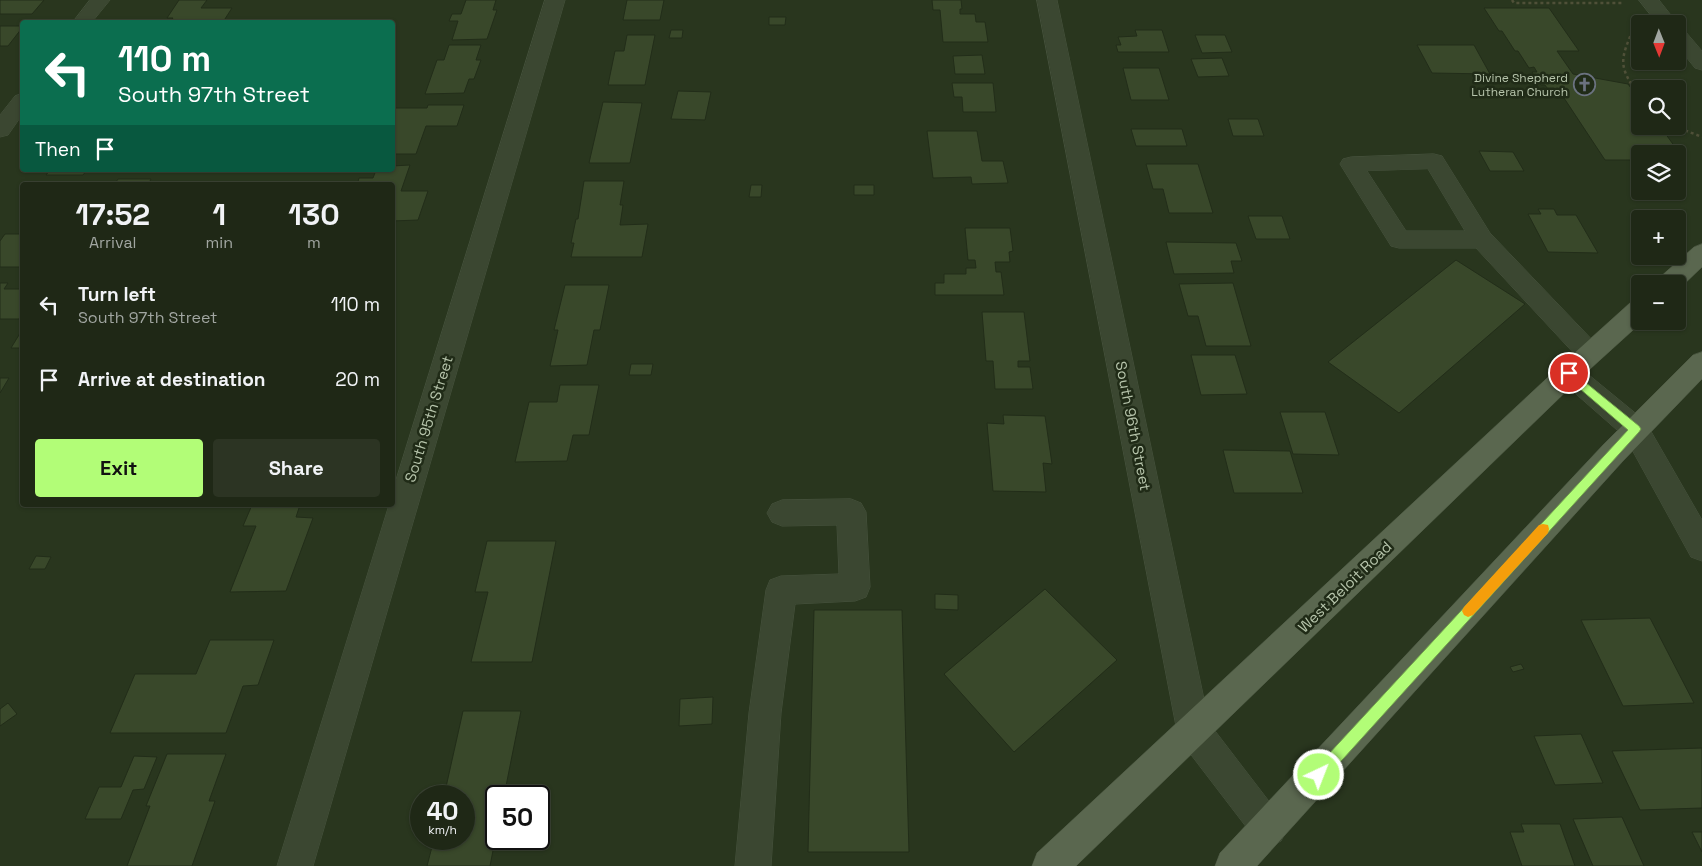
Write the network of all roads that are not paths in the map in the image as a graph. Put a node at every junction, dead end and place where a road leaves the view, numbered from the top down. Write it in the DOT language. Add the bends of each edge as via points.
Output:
graph roads {
  1 [pos="100,0"];
  2 [pos="555,0"];
  3 [pos="1048,0"];
  4 [pos="1639,1"];
  5 [pos="1657,15"];
  6 [pos="84,20"];
  7 [pos="1686,45"];
  8 [pos="1702,64"];
  9 [pos="20,104"];
  10 [pos="0,130"];
  11 [pos="1482,238"];
  12 [pos="1702,254"];
  13 [pos="1678,275"];
  14 [pos="1631,317"];
  15 [pos="1590,354"];
  16 [pos="1702,362"];
  17 [pos="1569,373"];
  18 [pos="1635,429"];
  19 [pos="782,513"];
  20 [pos="1702,548"];
  21 [pos="1194,731"];
  22 [pos="1269,829"];
  23 [pos="295,866"];
  24 [pos="753,866"];
  25 [pos="1050,866"];
  26 [pos="1233,866"];
  1 -- 6 [label="street"];
  2 -- 23 [label="street, South 95th Street"];
  3 -- 21 [label="street, South 96th Street"];
  4 -- 5 [label="street"];
  7 -- 8 [label="street"];
  9 -- 10 [label="street"];
  11 -- 11 [label="street" via="1434,161 1351,164 1399,240"];
  11 -- 15 [label="street"];
  12 -- 13 [label="main road"];
  14 -- 15 [label="main road, West Beloit Road"];
  15 -- 17 [label="main road, West Beloit Road"];
  16 -- 18 [label="main road"];
  17 -- 18 [label="street"];
  17 -- 21 [label="main road, West Beloit Road"];
  18 -- 20 [label="street"];
  18 -- 22 [label="main road"];
  19 -- 24 [label="street" via="851,512 855,587 781,590 765,713"];
  21 -- 22 [label="street, South 96th Street"];
  21 -- 25 [label="main road, West Beloit Road"];
  22 -- 26 [label="main road"];
}
